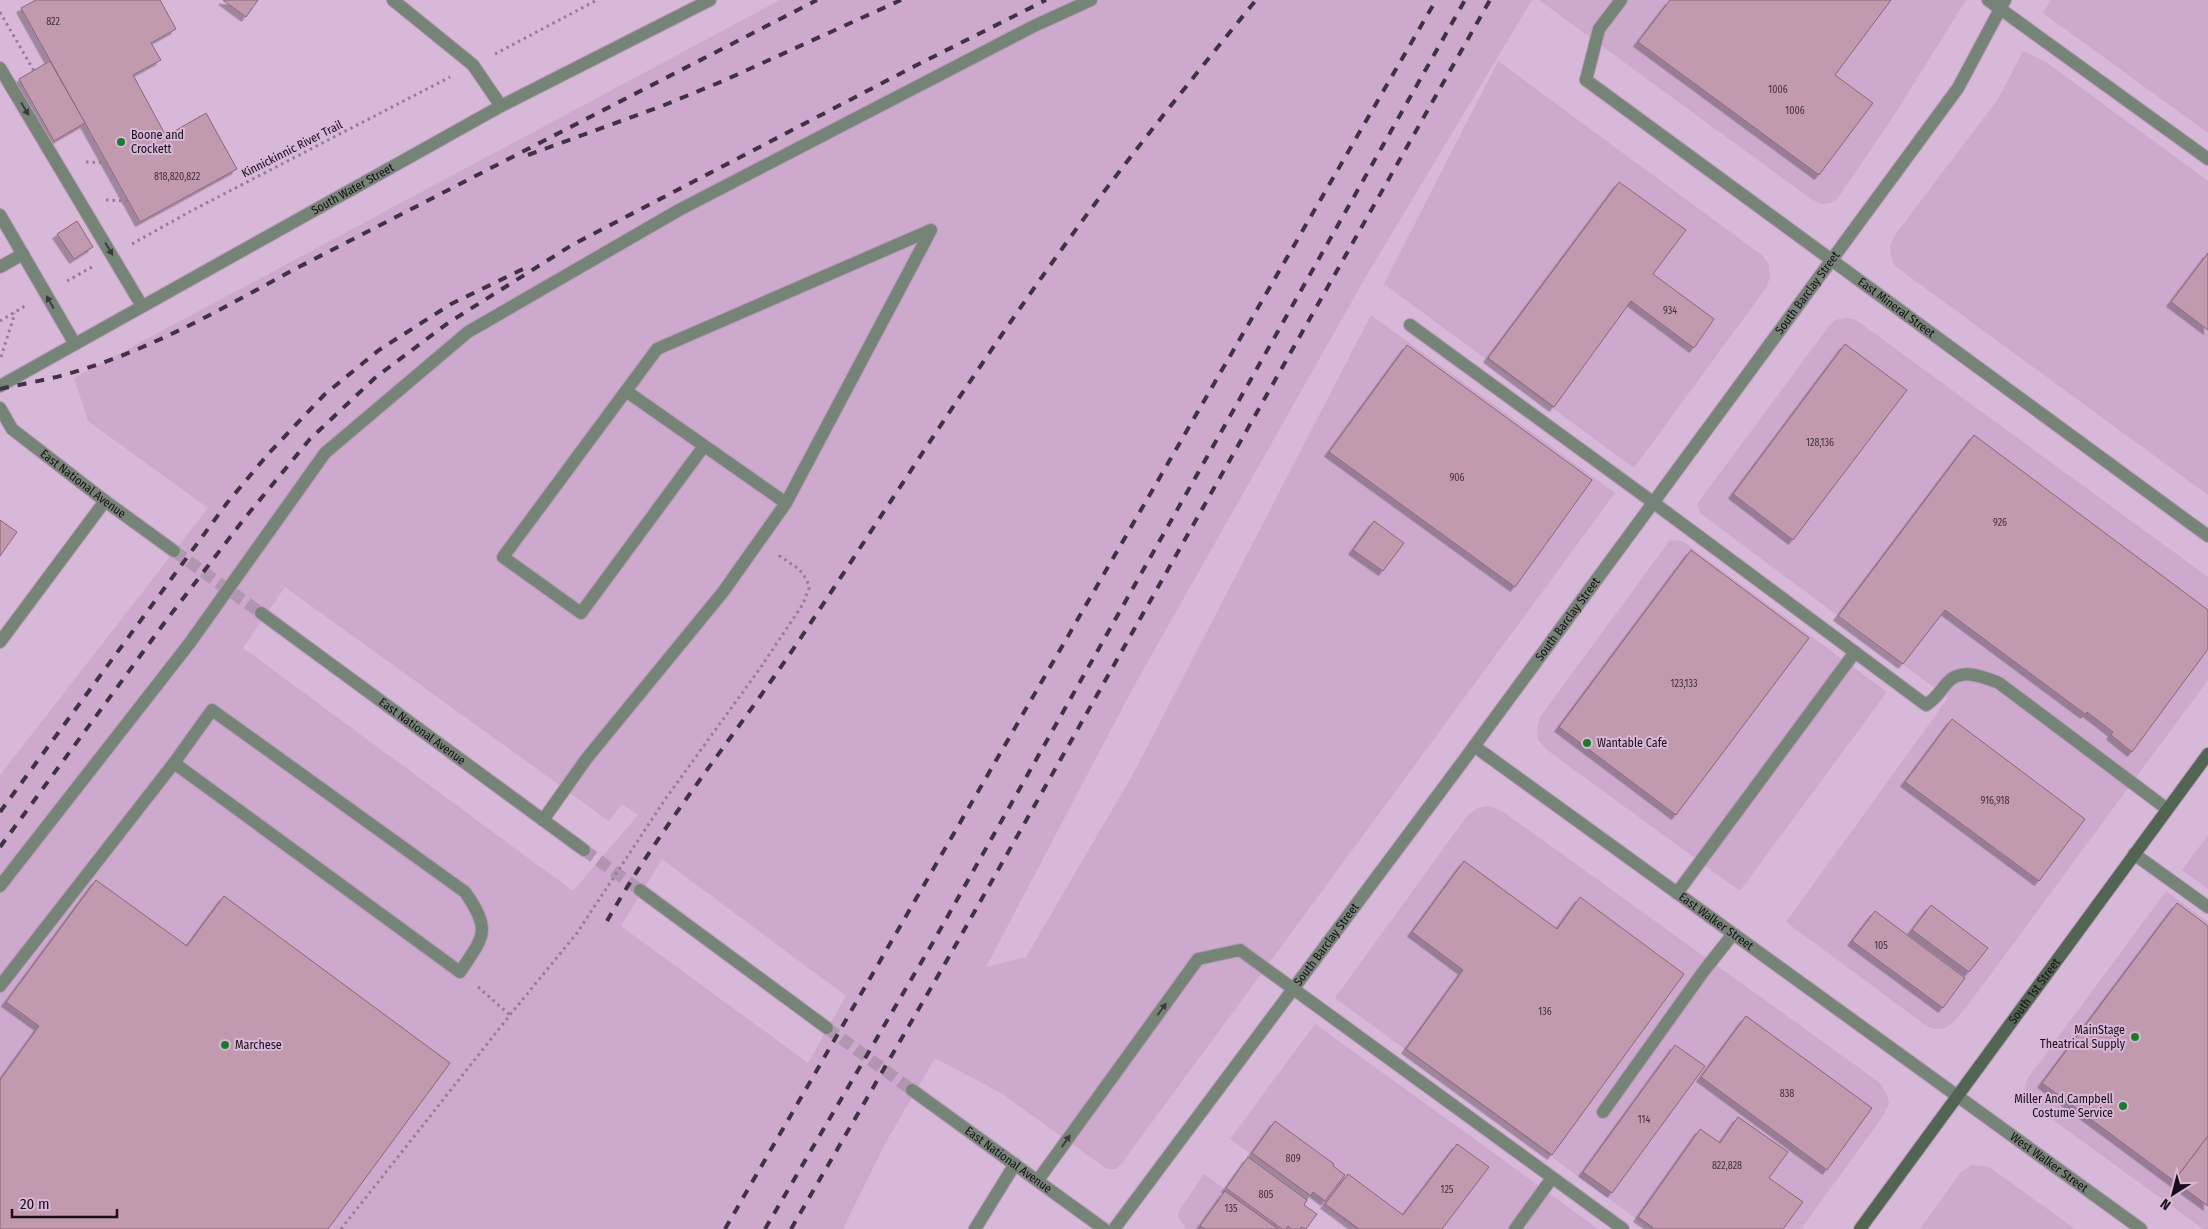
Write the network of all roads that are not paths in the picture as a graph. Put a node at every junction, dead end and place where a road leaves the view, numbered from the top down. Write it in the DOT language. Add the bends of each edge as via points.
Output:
graph roads {
  1 [pos="393,0"];
  2 [pos="710,0"];
  3 [pos="1091,0"];
  4 [pos="1621,0"];
  5 [pos="1988,0"];
  6 [pos="2003,4"];
  7 [pos="0,68"];
  8 [pos="502,106"];
  9 [pos="2208,159"];
  10 [pos="0,215"];
  11 [pos="23,254"];
  12 [pos="1832,260"];
  13 [pos="0,267"];
  14 [pos="142,306"];
  15 [pos="1410,324"];
  16 [pos="75,344"];
  17 [pos="0,386"];
  18 [pos="626,391"];
  19 [pos="0,408"];
  20 [pos="704,446"];
  21 [pos="105,501"];
  22 [pos="786,503"];
  23 [pos="1654,503"];
  24 [pos="2208,536"];
  25 [pos="174,551"];
  26 [pos="260,613"];
  27 [pos="0,642"];
  28 [pos="1855,652"];
  29 [pos="1474,746"];
  30 [pos="2208,754"];
  31 [pos="174,763"];
  32 [pos="2167,809"];
  33 [pos="543,820"];
  34 [pos="584,850"];
  35 [pos="2134,854"];
  36 [pos="0,886"];
  37 [pos="640,890"];
  38 [pos="1677,893"];
  39 [pos="2208,907"];
  40 [pos="1734,934"];
  41 [pos="0,986"];
  42 [pos="1294,990"];
  43 [pos="827,1028"];
  44 [pos="912,1090"];
  45 [pos="1958,1096"];
  46 [pos="1603,1112"];
  47 [pos="1015,1164"];
  48 [pos="1552,1178"];
  49 [pos="1038,1180"];
  50 [pos="975,1229"];
  51 [pos="1104,1229"];
  52 [pos="1114,1229"];
  53 [pos="1515,1229"];
  54 [pos="1623,1229"];
  55 [pos="1860,1229"];
  56 [pos="2141,1229"];
  1 -- 8 [label="street" via="473,65"];
  2 -- 8 [label="street, South Water Street"];
  3 -- 36 [label="street" via="679,210 468,332 325,453 189,644"];
  4 -- 12 [label="street, East Mineral Street" via="1599,29 1586,80"];
  5 -- 6 [label="street"];
  6 -- 9 [label="street"];
  6 -- 12 [label="street, South Barclay Street" via="1958,88"];
  7 -- 14 [label="street, one-way"];
  8 -- 14 [label="street, South Water Street"];
  10 -- 11 [label="street"];
  11 -- 13 [label="street"];
  16 -- 11 [label="street, one-way"];
  12 -- 23 [label="street, South Barclay Street"];
  12 -- 24 [label="street, East Mineral Street"];
  14 -- 16 [label="street, South Water Street"];
  15 -- 23 [label="street"];
  16 -- 17 [label="street, South Water Street"];
  18 -- 20 [label="street"];
  18 -- 20 [label="street" via="503,557 581,614"];
  18 -- 22 [label="street" via="657,349 931,230"];
  19 -- 21 [label="street, East National Avenue" via="12,429"];
  20 -- 22 [label="street"];
  21 -- 25 [label="street, East National Avenue"];
  21 -- 27 [label="street"];
  22 -- 33 [label="street" via="723,592 587,758"];
  23 -- 28 [label="street"];
  23 -- 29 [label="street, South Barclay Street"];
  26 -- 33 [label="street, East National Avenue"];
  28 -- 32 [label="street" via="1926,705 1958,675 1980,675 1999,683"];
  28 -- 38 [label="street"];
  29 -- 38 [label="street, East Walker Street"];
  29 -- 42 [label="street, South Barclay Street"];
  30 -- 32 [label="main road, South 1st Street"];
  31 -- 31 [label="street" via="460,972 482,938 482,922 465,892 212,710"];
  31 -- 41 [label="street"];
  32 -- 35 [label="main road, South 1st Street"];
  33 -- 34 [label="street, East National Avenue"];
  35 -- 39 [label="street"];
  35 -- 45 [label="main road, South 1st Street"];
  37 -- 43 [label="street"];
  38 -- 40 [label="street, East Walker Street"];
  40 -- 45 [label="street, East Walker Street"];
  40 -- 46 [label="street"];
  42 -- 48 [label="street"];
  49 -- 42 [label="street, one-way" via="1198,960 1240,950"];
  42 -- 52 [label="street, South Barclay Street"];
  44 -- 47 [label="street, East National Avenue"];
  45 -- 55 [label="main road, South 1st Street"];
  45 -- 56 [label="street, West Walker Street"];
  47 -- 49 [label="street, East National Avenue"];
  47 -- 50 [label="street"];
  48 -- 53 [label="street"];
  48 -- 54 [label="street"];
  49 -- 51 [label="street, East National Avenue"];
}
